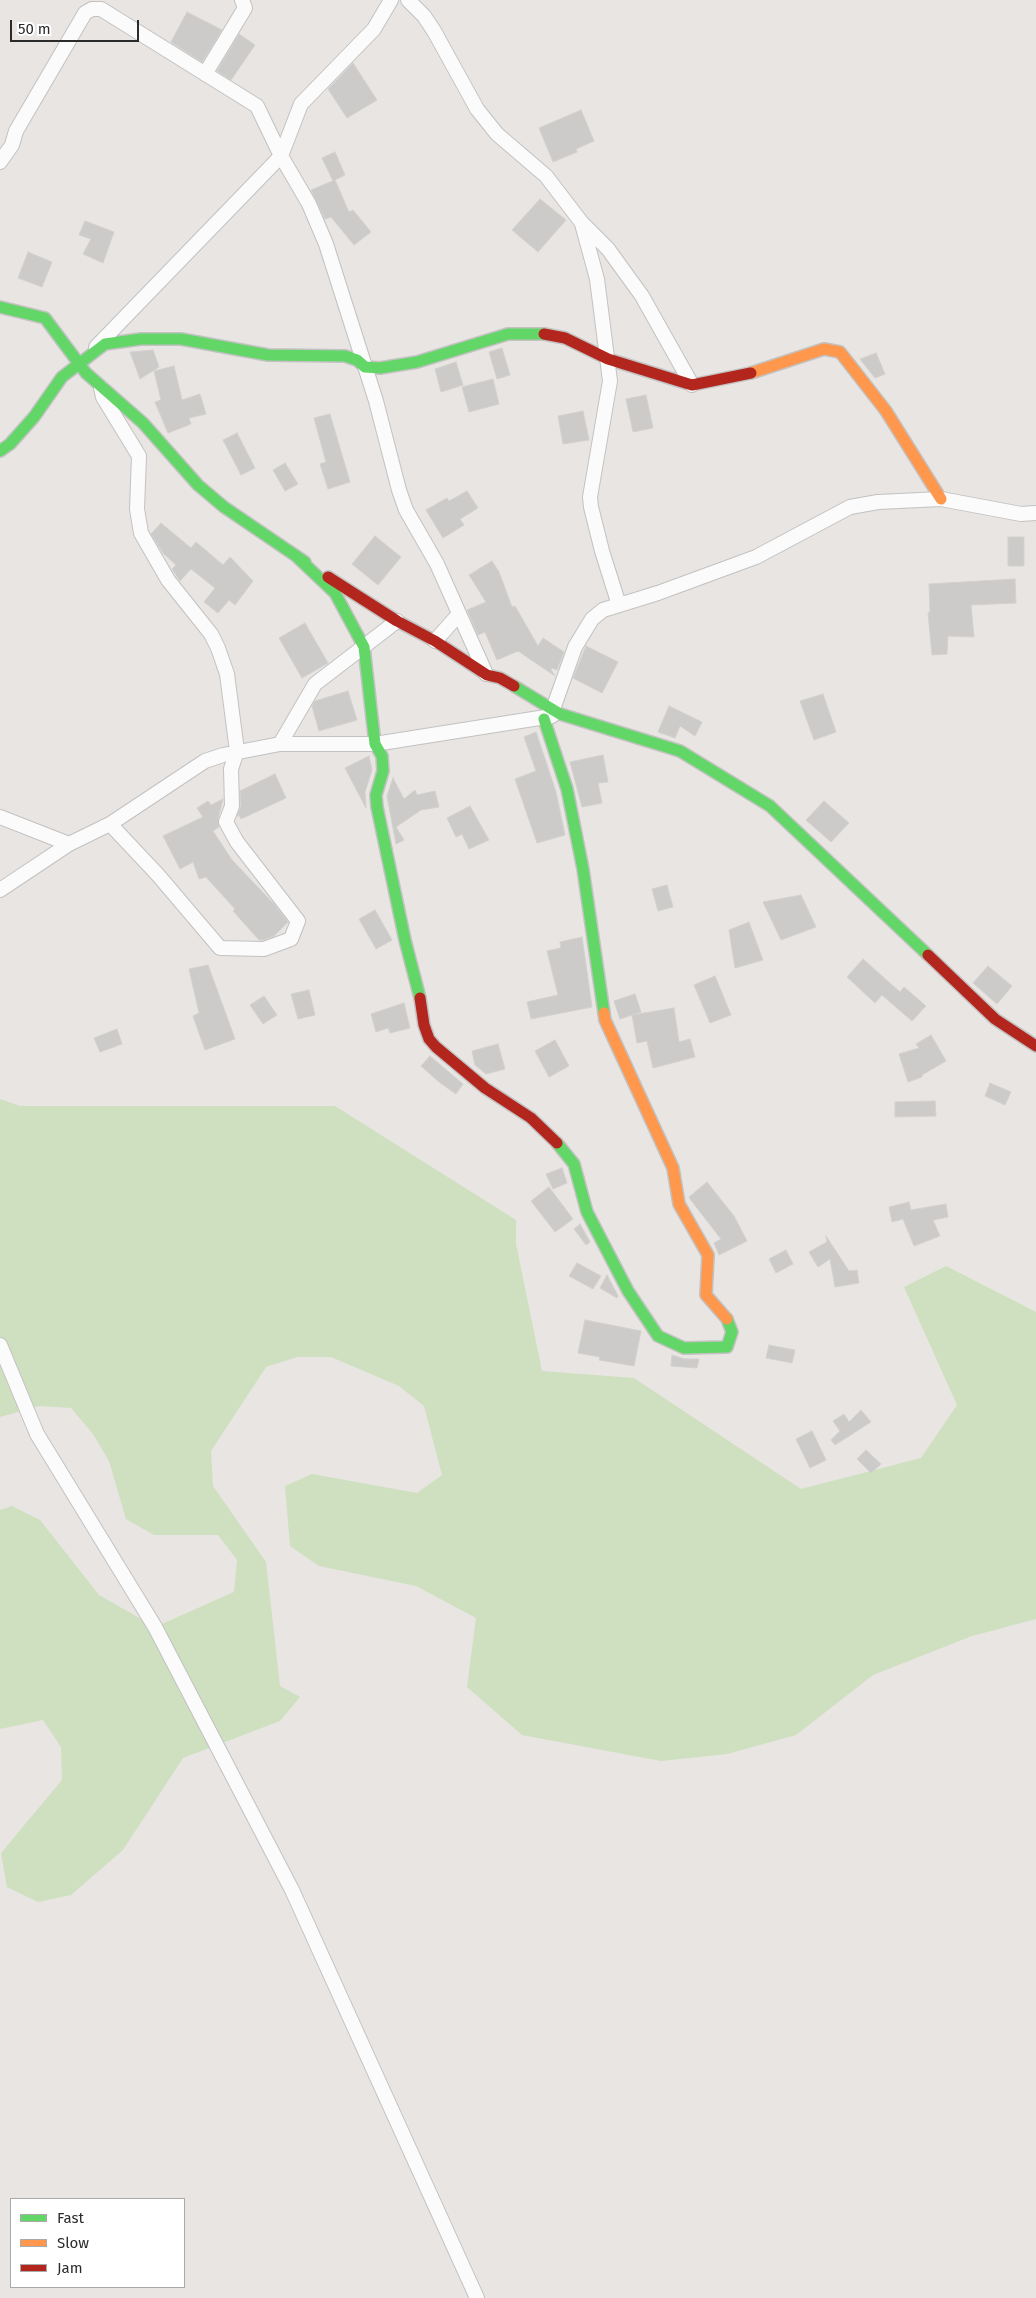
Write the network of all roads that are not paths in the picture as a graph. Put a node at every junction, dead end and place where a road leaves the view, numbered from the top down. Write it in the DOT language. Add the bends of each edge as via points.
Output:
graph roads {
  1 [pos="242,0"];
  2 [pos="391,0"];
  3 [pos="408,0"];
  4 [pos="205,74"];
  5 [pos="280,156"];
  6 [pos="0,162"];
  7 [pos="582,223"];
  8 [pos="0,307"];
  9 [pos="608,359"];
  10 [pos="365,367"];
  11 [pos="82,369"];
  12 [pos="692,385"];
  13 [pos="0,451"];
  14 [pos="940,500"];
  15 [pos="1036,513"];
  16 [pos="295,555"];
  17 [pos="619,605"];
  18 [pos="459,614"];
  19 [pos="397,621"];
  20 [pos="435,641"];
  21 [pos="364,646"];
  22 [pos="487,675"];
  23 [pos="552,714"];
  24 [pos="280,744"];
  25 [pos="375,744"];
  26 [pos="237,750"];
  27 [pos="0,817"];
  28 [pos="110,824"];
  29 [pos="69,844"];
  30 [pos="0,890"];
  31 [pos="1036,1046"];
  32 [pos="0,1345"];
  33 [pos="477,2298"];
  1 -- 4 [label="street" via="245,8"];
  2 -- 5 [label="street" via="374,29 301,104"];
  3 -- 7 [label="street" via="434,31 477,110 497,134 546,176"];
  4 -- 5 [label="street" via="258,106"];
  4 -- 6 [label="street" via="101,9 92,9 85,13"];
  5 -- 10 [label="street" via="309,204 326,244"];
  5 -- 11 [label="street"];
  7 -- 9 [label="street" via="597,279"];
  7 -- 12 [label="street" via="608,249 642,296"];
  8 -- 11 [label="street" via="45,318"];
  9 -- 10 [label="street" via="565,338 538,333 508,334 417,362"];
  9 -- 12 [label="street"];
  9 -- 17 [label="street" via="608,394 590,497"];
  10 -- 11 [label="street" via="345,356 268,355 181,338 105,344"];
  10 -- 18 [label="street" via="398,490"];
  11 -- 13 [label="street" via="62,377 34,417"];
  11 -- 16 [label="street" via="143,423 198,485 224,507"];
  11 -- 26 [label="street" via="100,386 103,397 139,456 136,509 141,533 168,580 211,634 218,648 227,674"];
  12 -- 14 [label="street" via="762,371 824,349 840,352 886,410"];
  14 -- 15 [label="street" via="1021,514"];
  14 -- 17 [label="street" via="878,502 850,507 756,557 658,594"];
  16 -- 19 [label="street"];
  16 -- 21 [label="street" via="336,593"];
  17 -- 23 [label="street" via="603,610 592,619 575,646"];
  18 -- 20 [label="street"];
  18 -- 22 [label="street"];
  19 -- 20 [label="street"];
  19 -- 21 [label="street"];
  20 -- 22 [label="street"];
  21 -- 24 [label="street" via="315,684"];
  21 -- 25 [label="street"];
  22 -- 23 [label="street" via="500,678"];
  23 -- 25 [label="street"];
  23 -- 25 [label="street" via="583,869 605,1020 673,1168 679,1204 708,1255 706,1295 726,1319 732,1332 727,1347 684,1348 658,1336 628,1291 590,1219 574,1164 531,1118 485,1088 429,1039 377,807 382,756"];
  23 -- 31 [label="street" via="680,751 770,806 995,1019"];
  24 -- 25 [label="street"];
  24 -- 26 [label="street"];
  26 -- 28 [label="street" via="205,761"];
  26 -- 28 [label="street" via="231,769 232,806 226,822 237,842 298,921 292,939 264,949 220,948"];
  27 -- 29 [label="street"];
  28 -- 29 [label="street"];
  29 -- 30 [label="street"];
  32 -- 33 [label="street" via="37,1434 155,1627 292,1890"];
}
